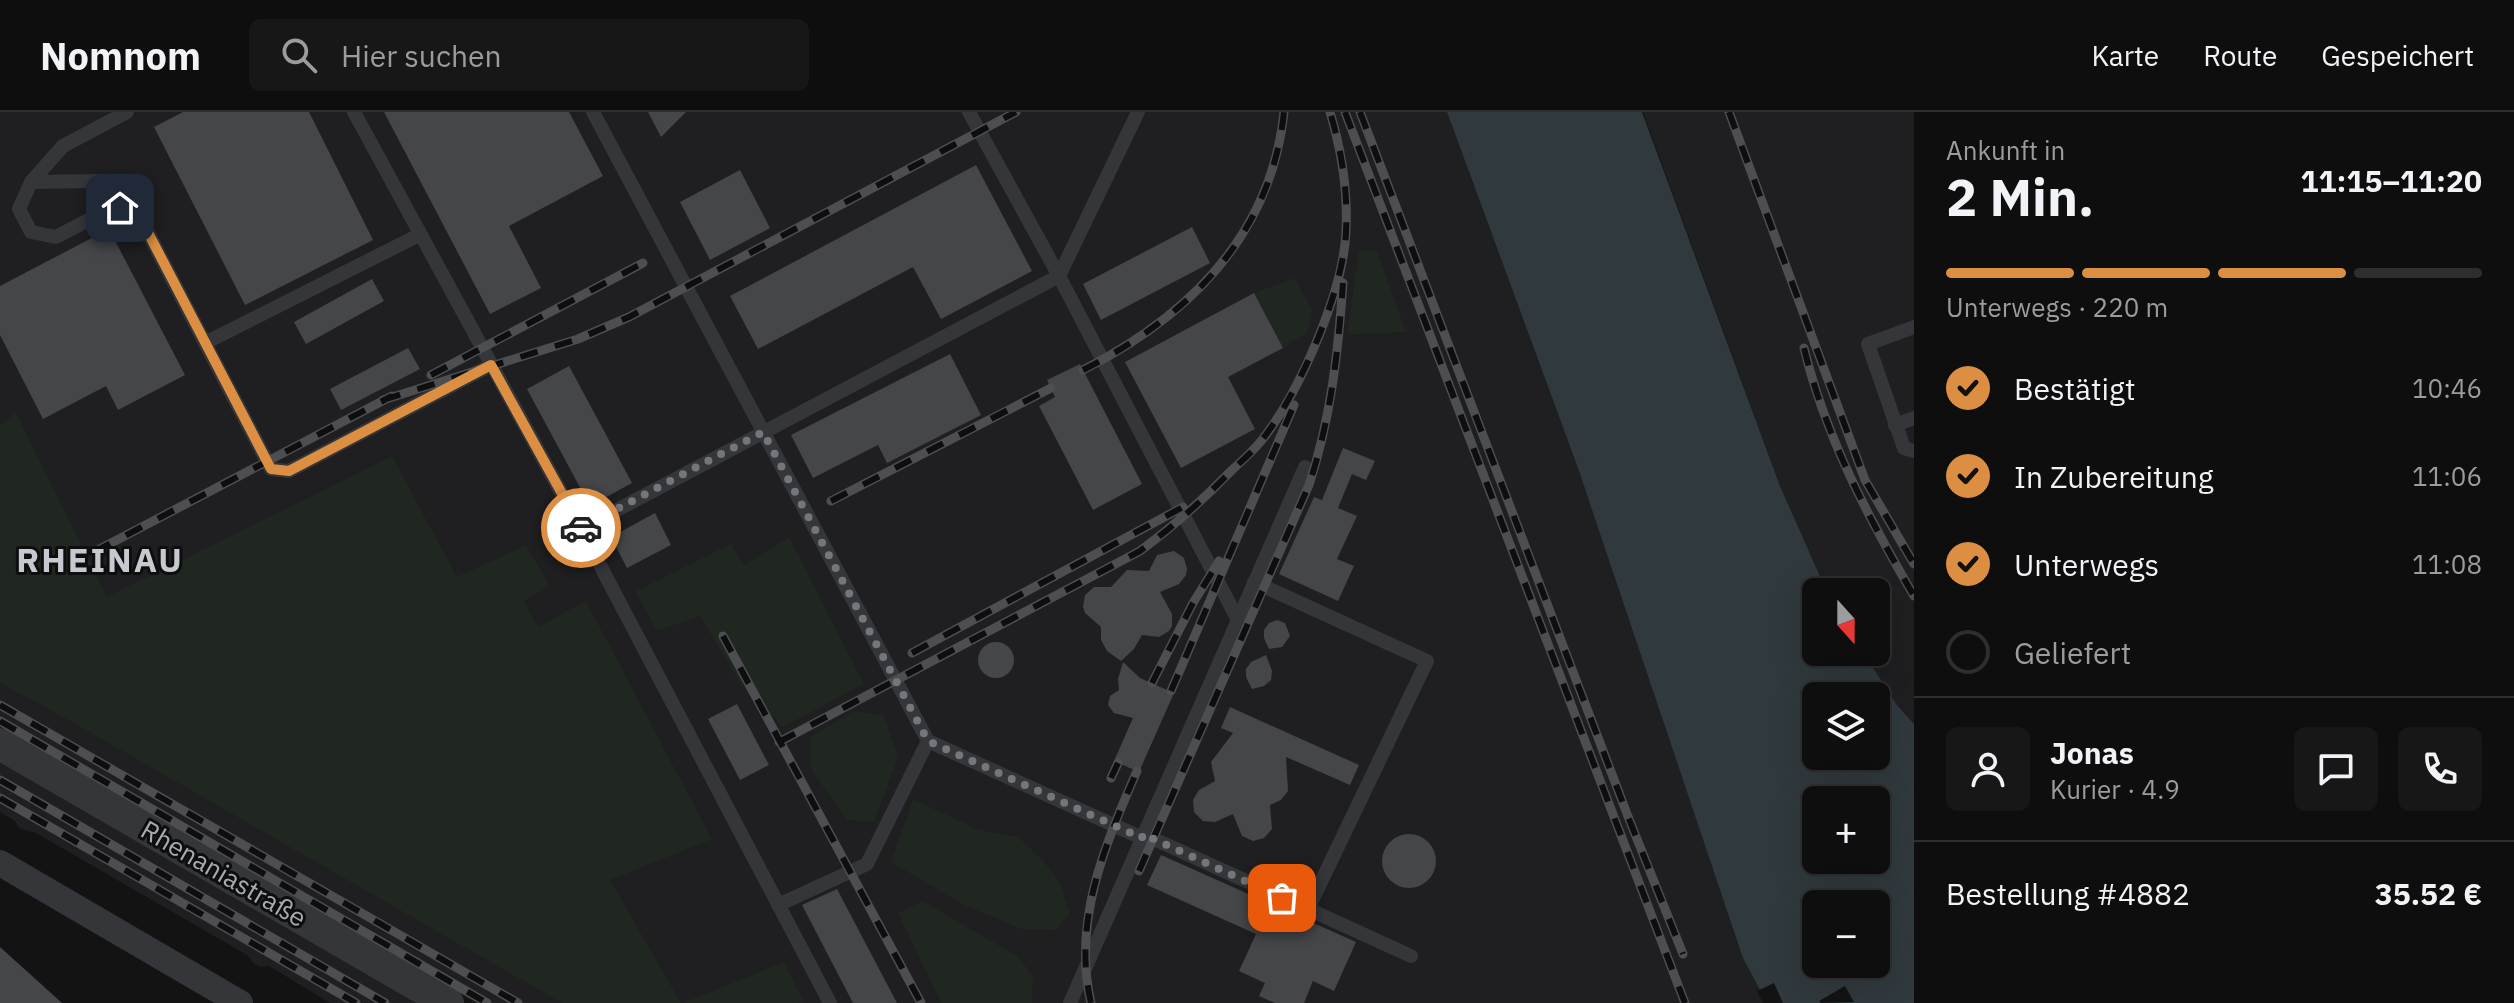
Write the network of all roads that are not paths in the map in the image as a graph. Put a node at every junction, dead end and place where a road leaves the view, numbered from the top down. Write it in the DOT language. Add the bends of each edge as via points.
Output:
graph roads {
  1 [pos="127,112"];
  2 [pos="354,112"];
  3 [pos="593,112"];
  4 [pos="969,112"];
  5 [pos="1138,112"];
  6 [pos="31,182"];
  7 [pos="142,221"];
  8 [pos="419,235"];
  9 [pos="1059,276"];
  10 [pos="1914,327"];
  11 [pos="205,343"];
  12 [pos="491,365"];
  13 [pos="1914,418"];
  14 [pos="1895,425"];
  15 [pos="763,432"];
  16 [pos="1914,451"];
  17 [pos="1305,467"];
  18 [pos="581,529"];
  19 [pos="1254,582"];
  20 [pos="1238,620"];
  21 [pos="928,741"];
  22 [pos="0,744"];
  23 [pos="1142,836"];
  24 [pos="0,863"];
  25 [pos="778,905"];
  26 [pos="1308,909"];
  27 [pos="1411,956"];
  28 [pos="240,1003"];
  29 [pos="448,1003"];
  30 [pos="830,1003"];
  31 [pos="1070,1003"];
  1 -- 6 [label="lane" via="63,146"];
  2 -- 8 [label="lane"];
  3 -- 15 [label="lane"];
  4 -- 9 [label="lane"];
  5 -- 9 [label="lane"];
  6 -- 7 [label="lane" via="99,181 128,195"];
  6 -- 7 [label="lane" via="19,209 31,232 56,237 120,208"];
  7 -- 11 [label="lane"];
  8 -- 11 [label="lane"];
  8 -- 12 [label="lane"];
  9 -- 15 [label="lane"];
  9 -- 20 [label="lane"];
  10 -- 14 [label="lane" via="1868,344"];
  11 -- 12 [label="lane" via="271,469 289,471"];
  12 -- 18 [label="lane"];
  13 -- 14 [label="lane"];
  14 -- 16 [label="lane" via="1904,448"];
  15 -- 18 [label="lane"];
  15 -- 21 [label="lane"];
  17 -- 19 [label="lane"];
  18 -- 25 [label="lane"];
  19 -- 20 [label="lane"];
  19 -- 26 [label="lane" via="1427,661"];
  20 -- 23 [label="lane"];
  21 -- 23 [label="lane"];
  21 -- 25 [label="lane" via="867,864"];
  22 -- 29 [label="street, Rhenaniastraße"];
  23 -- 26 [label="lane"];
  23 -- 31 [label="lane"];
  24 -- 28 [label="street"];
  25 -- 30 [label="lane"];
  26 -- 27 [label="lane"];
}
